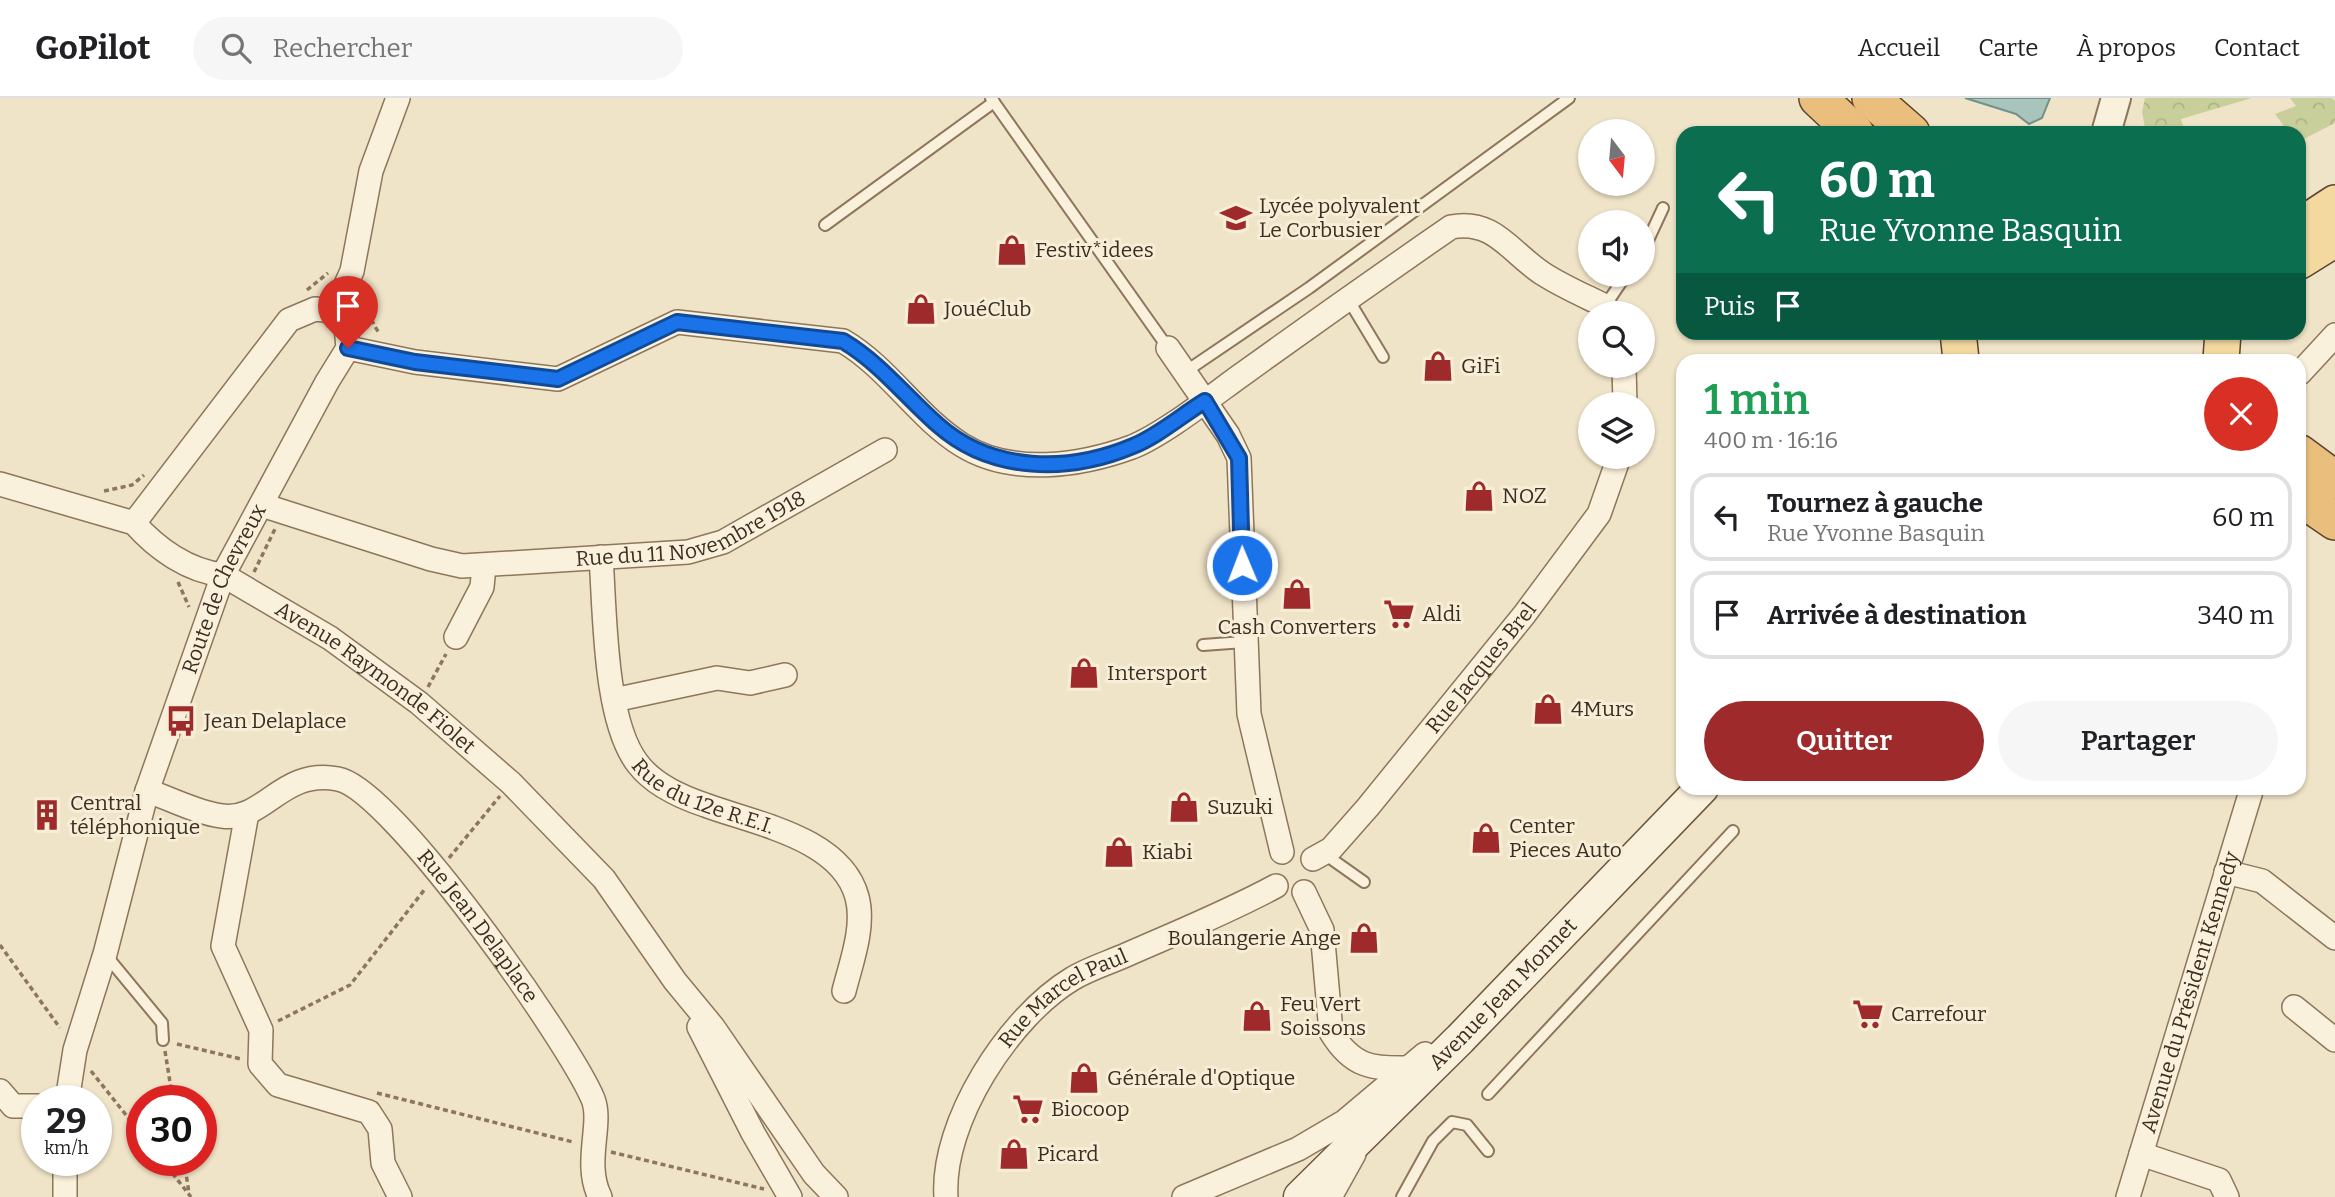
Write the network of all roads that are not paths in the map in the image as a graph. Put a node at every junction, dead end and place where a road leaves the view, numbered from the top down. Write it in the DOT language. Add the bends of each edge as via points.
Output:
graph roads {
  1 [pos="398,98"];
  2 [pos="1569,98"];
  3 [pos="1818,98"];
  4 [pos="1871,98"];
  5 [pos="2118,98"];
  6 [pos="993,100"];
  7 [pos="1848,126"];
  8 [pos="1903,126"];
  9 [pos="2108,126"];
  10 [pos="2122,126"];
  11 [pos="2335,203"];
  12 [pos="1663,208"];
  13 [pos="2306,222"];
  14 [pos="825,225"];
  15 [pos="1655,225"];
  16 [pos="2335,239"];
  17 [pos="2306,257"];
  18 [pos="1348,299"];
  19 [pos="1591,301"];
  20 [pos="334,312"];
  21 [pos="2335,335"];
  22 [pos="2335,342"];
  23 [pos="348,348"];
  24 [pos="1168,348"];
  25 [pos="1383,357"];
  26 [pos="2306,366"];
  27 [pos="1185,373"];
  28 [pos="2306,374"];
  29 [pos="1205,401"];
  30 [pos="885,450"];
  31 [pos="2306,458"];
  32 [pos="1615,469"];
  33 [pos="2335,480"];
  34 [pos="0,484"];
  35 [pos="2306,501"];
  36 [pos="262,505"];
  37 [pos="2335,521"];
  38 [pos="134,523"];
  39 [pos="601,557"];
  40 [pos="484,566"];
  41 [pos="223,575"];
  42 [pos="456,638"];
  43 [pos="1244,642"];
  44 [pos="1203,645"];
  45 [pos="785,675"];
  46 [pos="614,700"];
  47 [pos="147,791"];
  48 [pos="1695,795"];
  49 [pos="2250,795"];
  50 [pos="247,813"];
  51 [pos="1733,831"];
  52 [pos="1282,852"];
  53 [pos="1318,856"];
  54 [pos="2226,872"];
  55 [pos="1364,882"];
  56 [pos="1276,886"];
  57 [pos="1304,892"];
  58 [pos="1570,927"];
  59 [pos="2335,938"];
  60 [pos="105,954"];
  61 [pos="675,981"];
  62 [pos="844,991"];
  63 [pos="2294,1007"];
  64 [pos="163,1040"];
  65 [pos="2335,1040"];
  66 [pos="1409,1068"];
  67 [pos="70,1085"];
  68 [pos="1488,1094"];
  69 [pos="2,1095"];
  70 [pos="21,1106"];
  71 [pos="1369,1127"];
  72 [pos="1488,1151"];
  73 [pos="2141,1154"];
  74 [pos="65,1176"];
  75 [pos="789,1196"];
  76 [pos="65,1197"];
  77 [pos="400,1197"];
  78 [pos="600,1197"];
  79 [pos="836,1197"];
  80 [pos="946,1197"];
  81 [pos="1184,1197"];
  82 [pos="1300,1197"];
  83 [pos="1330,1197"];
  84 [pos="1402,1197"];
  85 [pos="2128,1197"];
  86 [pos="2227,1197"];
  1 -- 20 [label="street" via="371,171 352,271"];
  2 -- 27 [label="lane"];
  3 -- 7 [label="highway"];
  4 -- 8 [label="highway"];
  5 -- 9 [label="street"];
  5 -- 10 [label="street"];
  6 -- 14 [label="lane"];
  6 -- 24 [label="lane"];
  11 -- 13 [label="main road"];
  12 -- 15 [label="lane"];
  16 -- 17 [label="main road"];
  18 -- 19 [label="street" via="1451,227 1470,223 1488,230 1543,274"];
  18 -- 25 [label="lane"];
  18 -- 29 [label="street"];
  20 -- 23 [label="street" via="346,326"];
  20 -- 38 [label="street" via="314,309 289,320"];
  21 -- 26 [label="street"];
  22 -- 28 [label="lane"];
  23 -- 29 [label="street" via="415,362 558,379 677,322 843,341 866,354 963,446 1028,465 1064,464 1135,446"];
  23 -- 36 [label="street, Route de Chevreux"];
  24 -- 27 [label="street"];
  27 -- 29 [label="street"];
  29 -- 43 [label="street" via="1239,458"];
  30 -- 39 [label="street, Rue du 11 Novembre 1918" via="723,542 688,552"];
  31 -- 33 [label="highway"];
  32 -- 53 [label="street, Rue Jacques Brel" via="1599,514 1532,604 1368,807"];
  34 -- 38 [label="street, Avenue Raymonde Fiolet"];
  35 -- 37 [label="highway"];
  36 -- 40 [label="street, Rue du 11 Novembre 1918" via="431,559"];
  36 -- 41 [label="street, Route de Chevreux"];
  38 -- 41 [label="street, Avenue Raymonde Fiolet" via="171,555 206,573"];
  39 -- 40 [label="street, Rue du 11 Novembre 1918"];
  39 -- 46 [label="street, Rue du 12e R.E.I."];
  40 -- 42 [label="street" via="482,587"];
  41 -- 47 [label="street, Route de Chevreux"];
  41 -- 61 [label="street, Avenue Raymonde Fiolet" via="330,638 418,703 511,783 604,879"];
  43 -- 44 [label="lane"];
  43 -- 52 [label="street" via="1249,713"];
  45 -- 46 [label="street" via="750,682 717,678"];
  46 -- 62 [label="street, Rue du 12e R.E.I." via="628,749 638,766 665,788 815,845 846,871 858,899 857,943"];
  47 -- 50 [label="street" via="223,816"];
  47 -- 60 [label="street, Route de Chevreux"];
  48 -- 58 [label="main road, Avenue Jean Monnet"];
  49 -- 54 [label="street, Avenue du Président Kennedy"];
  50 -- 77 [label="street" via="223,946 261,1030 260,1064 278,1086 369,1112 380,1129 383,1163"];
  50 -- 78 [label="street, Rue Jean Delaplace" via="288,785 311,776 342,779 373,800 478,919 550,1024 594,1101 592,1181"];
  51 -- 68 [label="lane"];
  52 -- 53 [label="street" via="1302,850"];
  52 -- 56 [label="street" via="1271,868"];
  53 -- 55 [label="lane"];
  53 -- 57 [label="street" via="1317,873"];
  54 -- 59 [label="street" via="2262,881"];
  54 -- 73 [label="street, Avenue du Président Kennedy"];
  56 -- 57 [label="street" via="1289,894"];
  56 -- 80 [label="street, Rue Marcel Paul" via="1071,979 1021,1023 958,1123 945,1181"];
  57 -- 66 [label="street" via="1322,930 1331,1032 1352,1058 1376,1068"];
  58 -- 66 [label="street"];
  58 -- 71 [label="main road, Avenue Jean Monnet"];
  60 -- 64 [label="lane" via="162,1023"];
  60 -- 67 [label="street, Route de Chevreux" via="75,1050"];
  61 -- 75 [label="street, Avenue Raymonde Fiolet"];
  61 -- 79 [label="street, Avenue Raymonde Fiolet" via="713,1027 814,1174"];
  63 -- 65 [label="street"];
  66 -- 81 [label="street" via="1321,1136"];
  69 -- 70 [label="street" via="13,1106"];
  71 -- 82 [label="main road, Avenue Jean Monnet"];
  71 -- 83 [label="street"];
  72 -- 84 [label="lane" via="1467,1125 1452,1122 1433,1141"];
  73 -- 85 [label="street, Avenue du Président Kennedy"];
  73 -- 86 [label="street" via="2219,1180"];
  74 -- 76 [label="street"];
}
